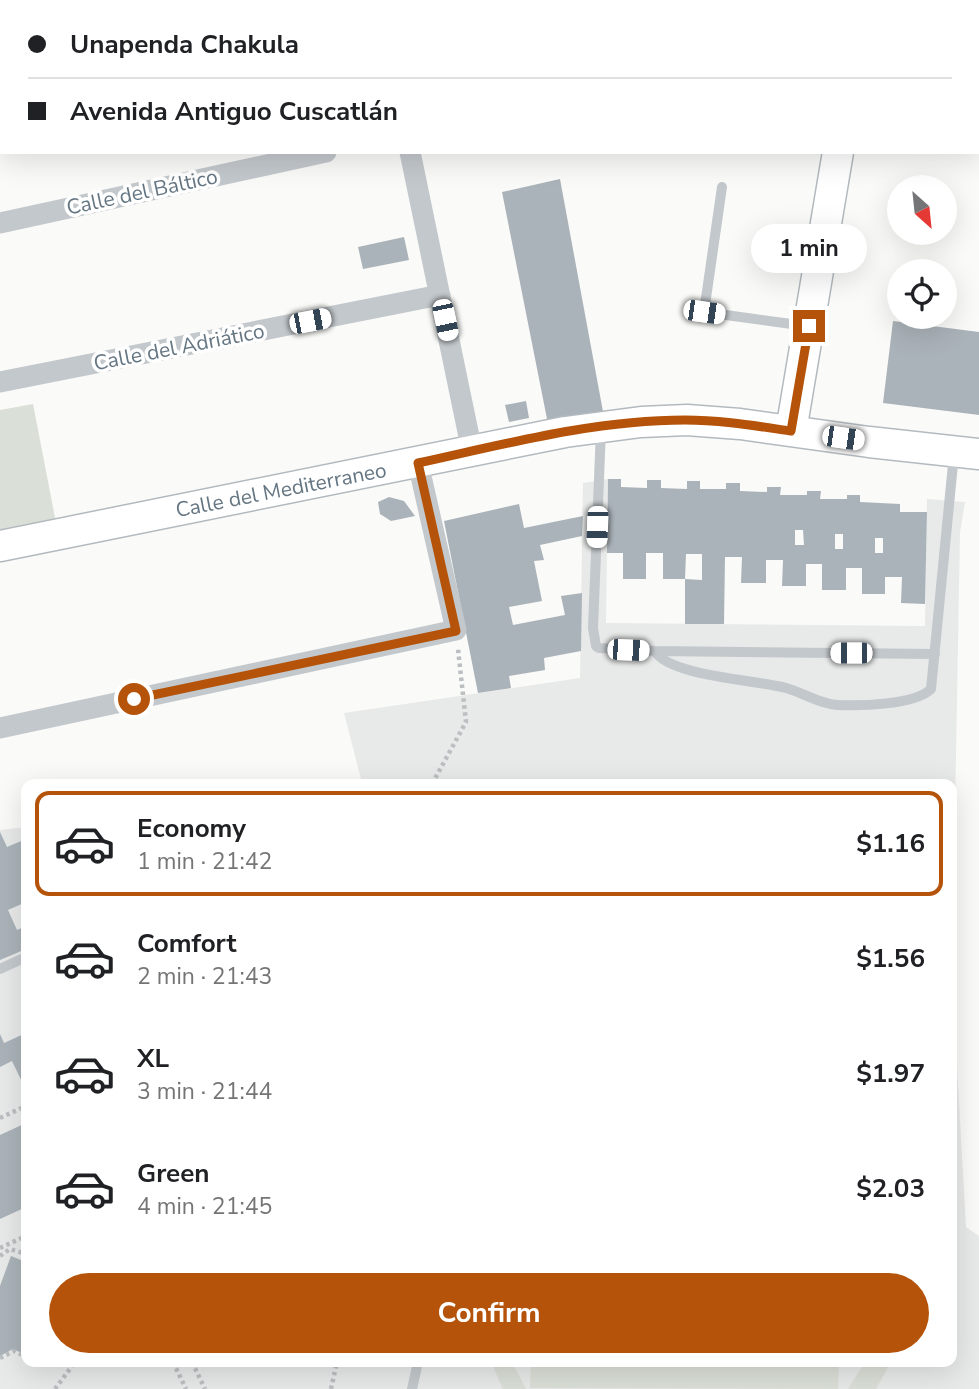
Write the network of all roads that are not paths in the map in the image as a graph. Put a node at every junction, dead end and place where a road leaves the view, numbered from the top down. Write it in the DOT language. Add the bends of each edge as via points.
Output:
graph roads {
  1 [pos="317,154"];
  2 [pos="410,154"];
  3 [pos="838,154"];
  4 [pos="722,187"];
  5 [pos="0,223"];
  6 [pos="440,295"];
  7 [pos="809,326"];
  8 [pos="0,382"];
  9 [pos="601,426"];
  10 [pos="791,431"];
  11 [pos="472,451"];
  12 [pos="967,452"];
  13 [pos="418,463"];
  14 [pos="0,547"];
  15 [pos="655,651"];
  16 [pos="935,654"];
  17 [pos="0,728"];
  18 [pos="21,959"];
  19 [pos="0,969"];
  20 [pos="417,1367"];
  21 [pos="412,1389"];
  1 -- 5 [label="street, Calle del Báltico"];
  2 -- 6 [label="street"];
  3 -- 7 [label="street"];
  4 -- 7 [label="lane" via="704,312"];
  6 -- 8 [label="street, Calle del Adriático"];
  6 -- 11 [label="street"];
  7 -- 10 [label="street"];
  9 -- 10 [label="street, Calle del Mediterraneo" via="687,420"];
  9 -- 11 [label="street, Calle del Mediterraneo"];
  9 -- 15 [label="lane" via="593,636 601,649"];
  10 -- 12 [label="street, Calle del Mediterraneo"];
  11 -- 13 [label="street, Calle del Mediterraneo"];
  12 -- 16 [label="lane"];
  13 -- 14 [label="street, Calle del Mediterraneo"];
  13 -- 17 [label="street" via="456,631"];
  15 -- 16 [label="lane"];
  15 -- 16 [label="lane" via="664,662 682,669 761,682 836,705 925,695 931,689"];
  18 -- 19 [label="lane"];
  20 -- 21 [label="lane"];
}
